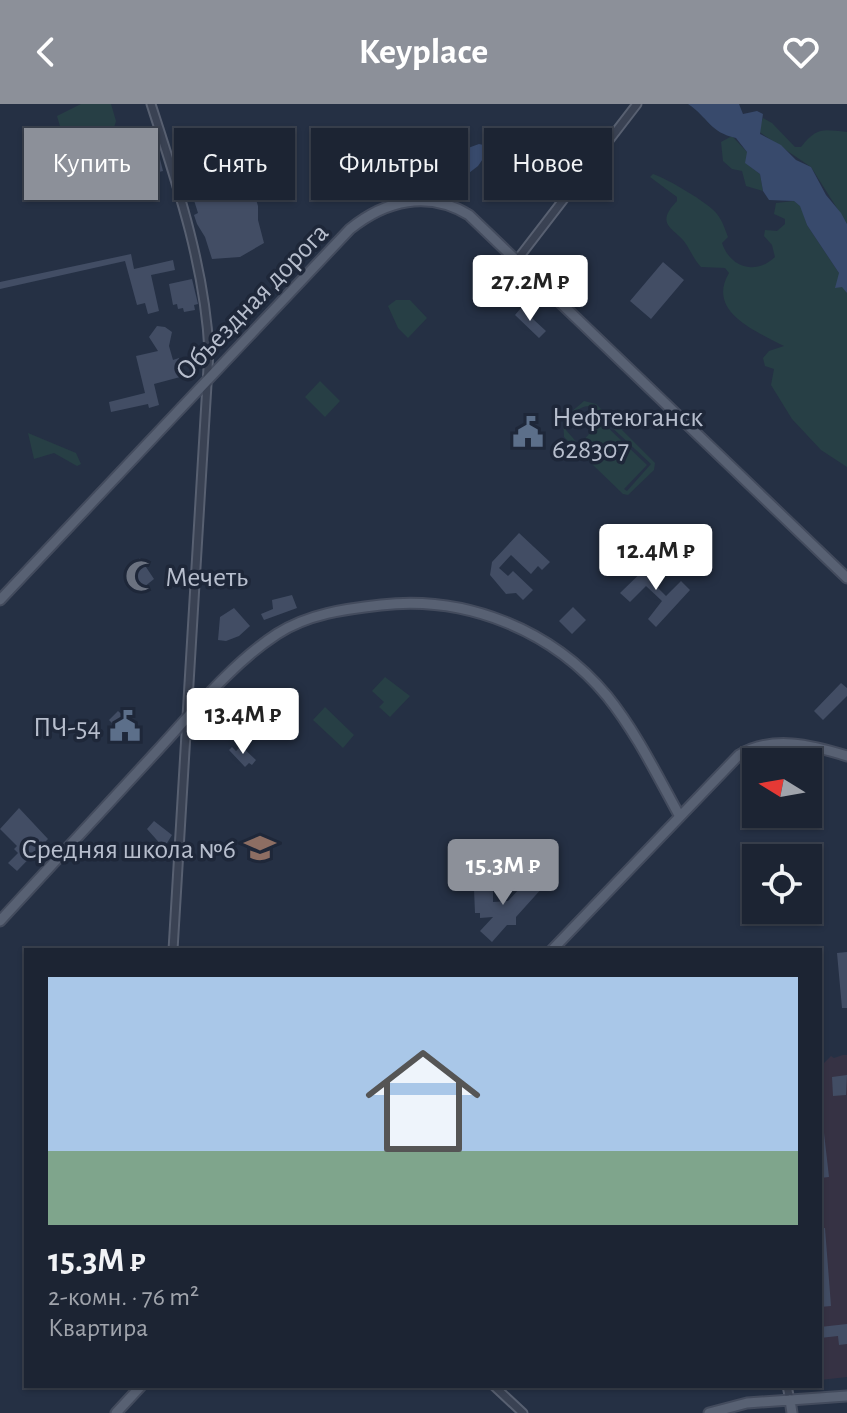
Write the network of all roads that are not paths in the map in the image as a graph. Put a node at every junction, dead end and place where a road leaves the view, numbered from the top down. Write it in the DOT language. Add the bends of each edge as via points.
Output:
graph roads {
  1 [pos="151,104"];
  2 [pos="637,104"];
  3 [pos="517,260"];
  4 [pos="207,378"];
  5 [pos="847,578"];
  6 [pos="0,600"];
  7 [pos="187,718"];
  8 [pos="847,756"];
  9 [pos="679,815"];
  10 [pos="0,921"];
  11 [pos="173,948"];
  12 [pos="554,948"];
  13 [pos="139,1388"];
  14 [pos="496,1388"];
  15 [pos="787,1388"];
  16 [pos="847,1396"];
  17 [pos="790,1400"];
  18 [pos="116,1413"];
  19 [pos="523,1413"];
  20 [pos="709,1413"];
  21 [pos="792,1413"];
  1 -- 4 [label="street" via="197,263 208,329"];
  2 -- 3 [label="street"];
  3 -- 4 [label="main road, Объездная дорога" via="459,209 434,201 397,203 350,229"];
  3 -- 5 [label="main road, Объездная дорога"];
  4 -- 6 [label="main road, Объездная дорога"];
  4 -- 7 [label="street"];
  7 -- 9 [label="main road" via="262,646 297,624 372,606 451,606 512,624 578,667 622,717"];
  7 -- 10 [label="main road"];
  7 -- 11 [label="street"];
  8 -- 9 [label="main road" via="790,744 749,749"];
  9 -- 12 [label="main road"];
  13 -- 18 [label="main road"];
  14 -- 19 [label="street"];
  15 -- 17 [label="street"];
  16 -- 17 [label="main road"];
  17 -- 20 [label="main road"];
  17 -- 21 [label="main road"];
}
